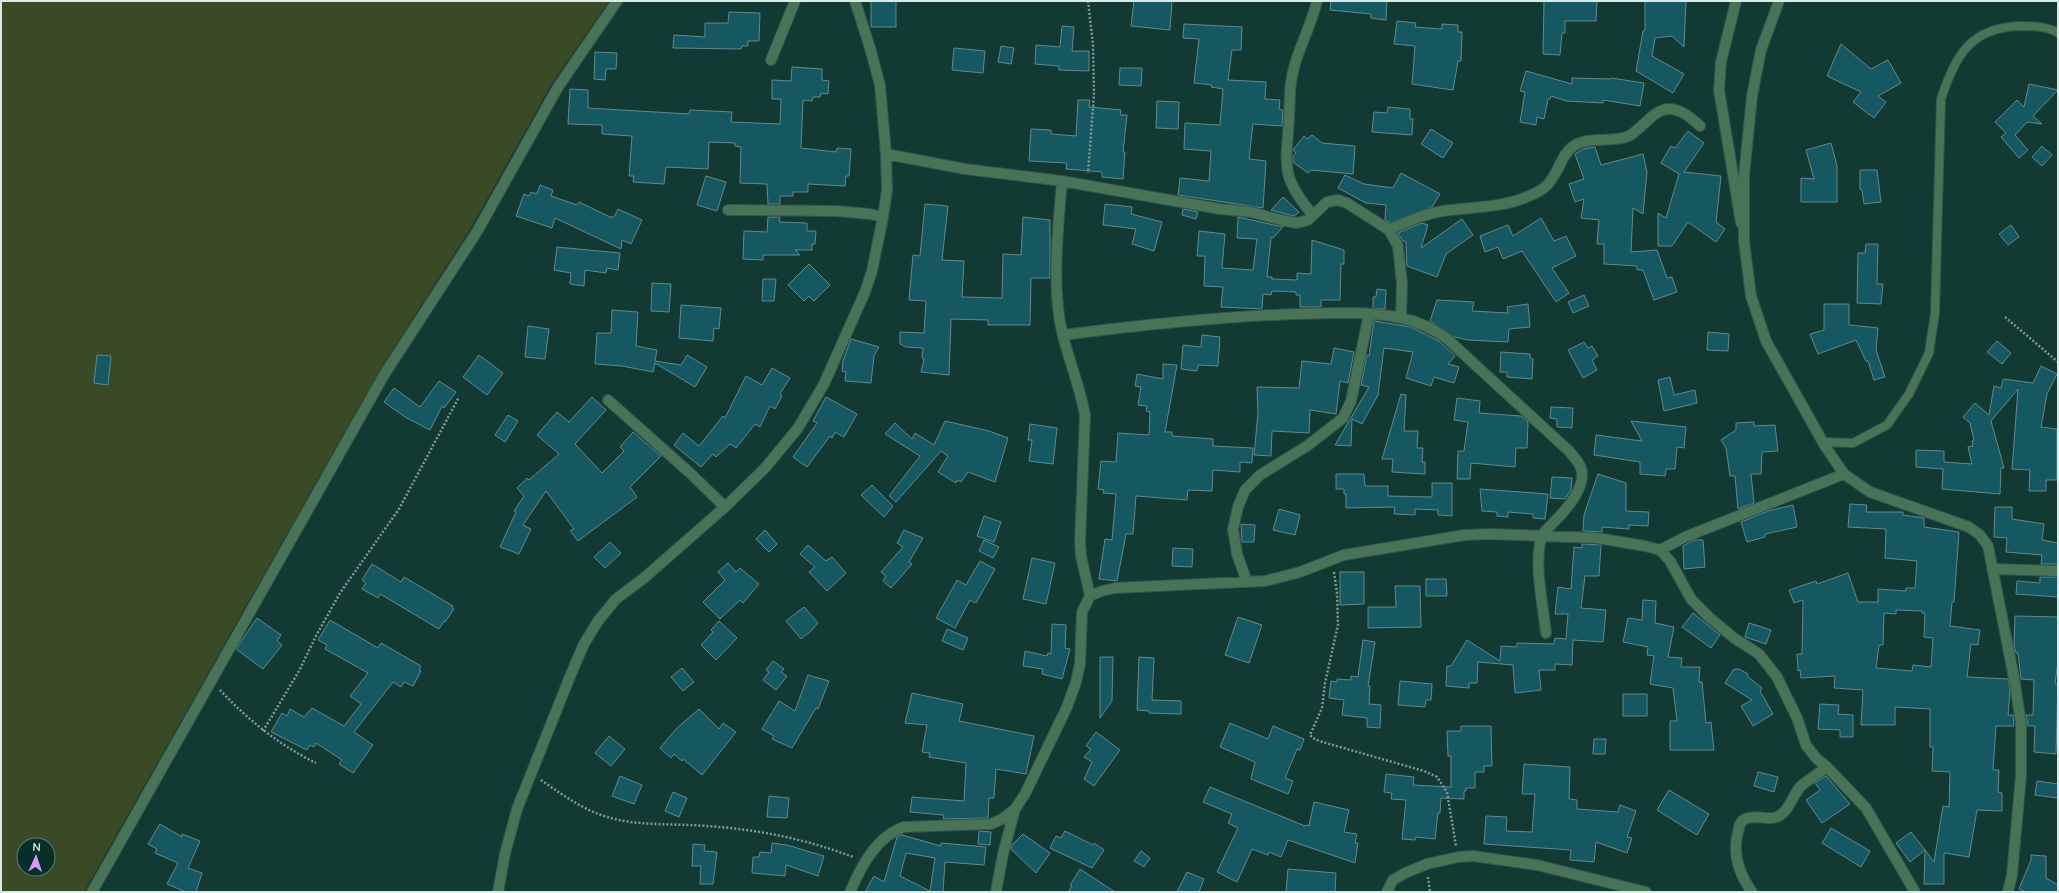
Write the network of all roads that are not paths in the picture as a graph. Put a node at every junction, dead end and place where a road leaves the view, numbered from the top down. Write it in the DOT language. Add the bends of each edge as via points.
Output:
graph roads {
  1 [pos="617,1"];
  2 [pos="795,1"];
  3 [pos="855,1"];
  4 [pos="1318,1"];
  5 [pos="1736,1"];
  6 [pos="1779,1"];
  7 [pos="2058,33"];
  8 [pos="771,60"];
  9 [pos="1700,126"];
  10 [pos="886,154"];
  11 [pos="1062,181"];
  12 [pos="728,210"];
  13 [pos="1313,215"];
  14 [pos="883,217"];
  15 [pos="1389,230"];
  16 [pos="1744,242"];
  17 [pos="1369,314"];
  18 [pos="1401,318"];
  19 [pos="1063,335"];
  20 [pos="608,400"];
  21 [pos="1823,442"];
  22 [pos="1844,474"];
  23 [pos="725,507"];
  24 [pos="1541,536"];
  25 [pos="1660,550"];
  26 [pos="1992,569"];
  27 [pos="2058,571"];
  28 [pos="1247,582"];
  29 [pos="1090,596"];
  30 [pos="1546,633"];
  31 [pos="1827,767"];
  32 [pos="1015,809"];
  33 [pos="92,892"];
  34 [pos="498,892"];
  35 [pos="850,892"];
  36 [pos="996,892"];
  37 [pos="1387,892"];
  38 [pos="1646,892"];
  39 [pos="1752,892"];
  40 [pos="1915,892"];
  41 [pos="2008,892"];
  1 -- 33 [label="street" via="558,87 478,230 384,375"];
  2 -- 8 [label="street"];
  3 -- 10 [label="street" via="880,85"];
  4 -- 13 [label="street" via="1291,78 1286,144 1290,182"];
  5 -- 16 [label="street" via="1721,62 1719,90"];
  6 -- 16 [label="street" via="1761,50 1752,96 1744,176"];
  7 -- 21 [label="lane" via="2026,26 2002,27 1977,36 1962,52 1948,75 1941,99 1934,313 1929,353 1909,394 1887,425 1853,444"];
  9 -- 15 [label="street" via="1676,110 1661,111 1629,136 1598,139 1576,145 1567,152 1546,186 1526,197 1496,205 1443,211"];
  10 -- 11 [label="street" via="966,170"];
  10 -- 14 [label="street" via="887,190"];
  11 -- 13 [label="street" via="1220,209 1251,212 1281,220 1302,222"];
  11 -- 19 [label="street" via="1057,281"];
  12 -- 14 [label="street" via="843,212"];
  13 -- 15 [label="street" via="1327,202 1338,200"];
  14 -- 23 [label="street" via="865,292 824,384 798,428 765,468"];
  15 -- 18 [label="street" via="1398,246 1402,284"];
  16 -- 21 [label="street" via="1751,296 1766,341"];
  17 -- 18 [label="street"];
  17 -- 19 [label="street" via="1227,317 1152,323"];
  17 -- 28 [label="street" via="1351,401 1343,418 1307,446 1260,475 1245,490 1233,529 1237,554"];
  18 -- 24 [label="street" via="1427,326 1445,337 1569,451 1578,463 1582,471 1578,491 1558,519"];
  19 -- 29 [label="street" via="1085,415 1080,542"];
  20 -- 23 [label="street" via="690,472"];
  21 -- 22 [label="street"];
  22 -- 25 [label="street" via="1685,537"];
  22 -- 26 [label="street" via="1870,492 1969,527 1980,535 1988,546"];
  23 -- 34 [label="street" via="644,578 616,599 584,644 515,816"];
  24 -- 25 [label="street" via="1616,540"];
  24 -- 28 [label="street" via="1465,536 1374,549 1332,559 1282,578"];
  24 -- 30 [label="street" via="1539,566"];
  25 -- 31 [label="street" via="1670,561 1691,599 1728,633 1759,654 1780,683 1797,718 1806,745"];
  26 -- 27 [label="street"];
  26 -- 41 [label="street" via="2021,723 2021,776 2012,875"];
  28 -- 29 [label="street" via="1115,588 1102,590"];
  29 -- 32 [label="street" via="1082,612 1080,664 1076,682 1039,767"];
  31 -- 39 [label="street" via="1802,785 1783,814 1775,818 1744,819 1740,824 1735,843 1736,861"];
  31 -- 40 [label="street" via="1866,808"];
  32 -- 35 [label="street" via="991,824 904,827 893,831 865,862"];
  32 -- 36 [label="street"];
  37 -- 38 [label="street" via="1393,880 1405,873 1427,864 1473,856 1537,865"];
}
